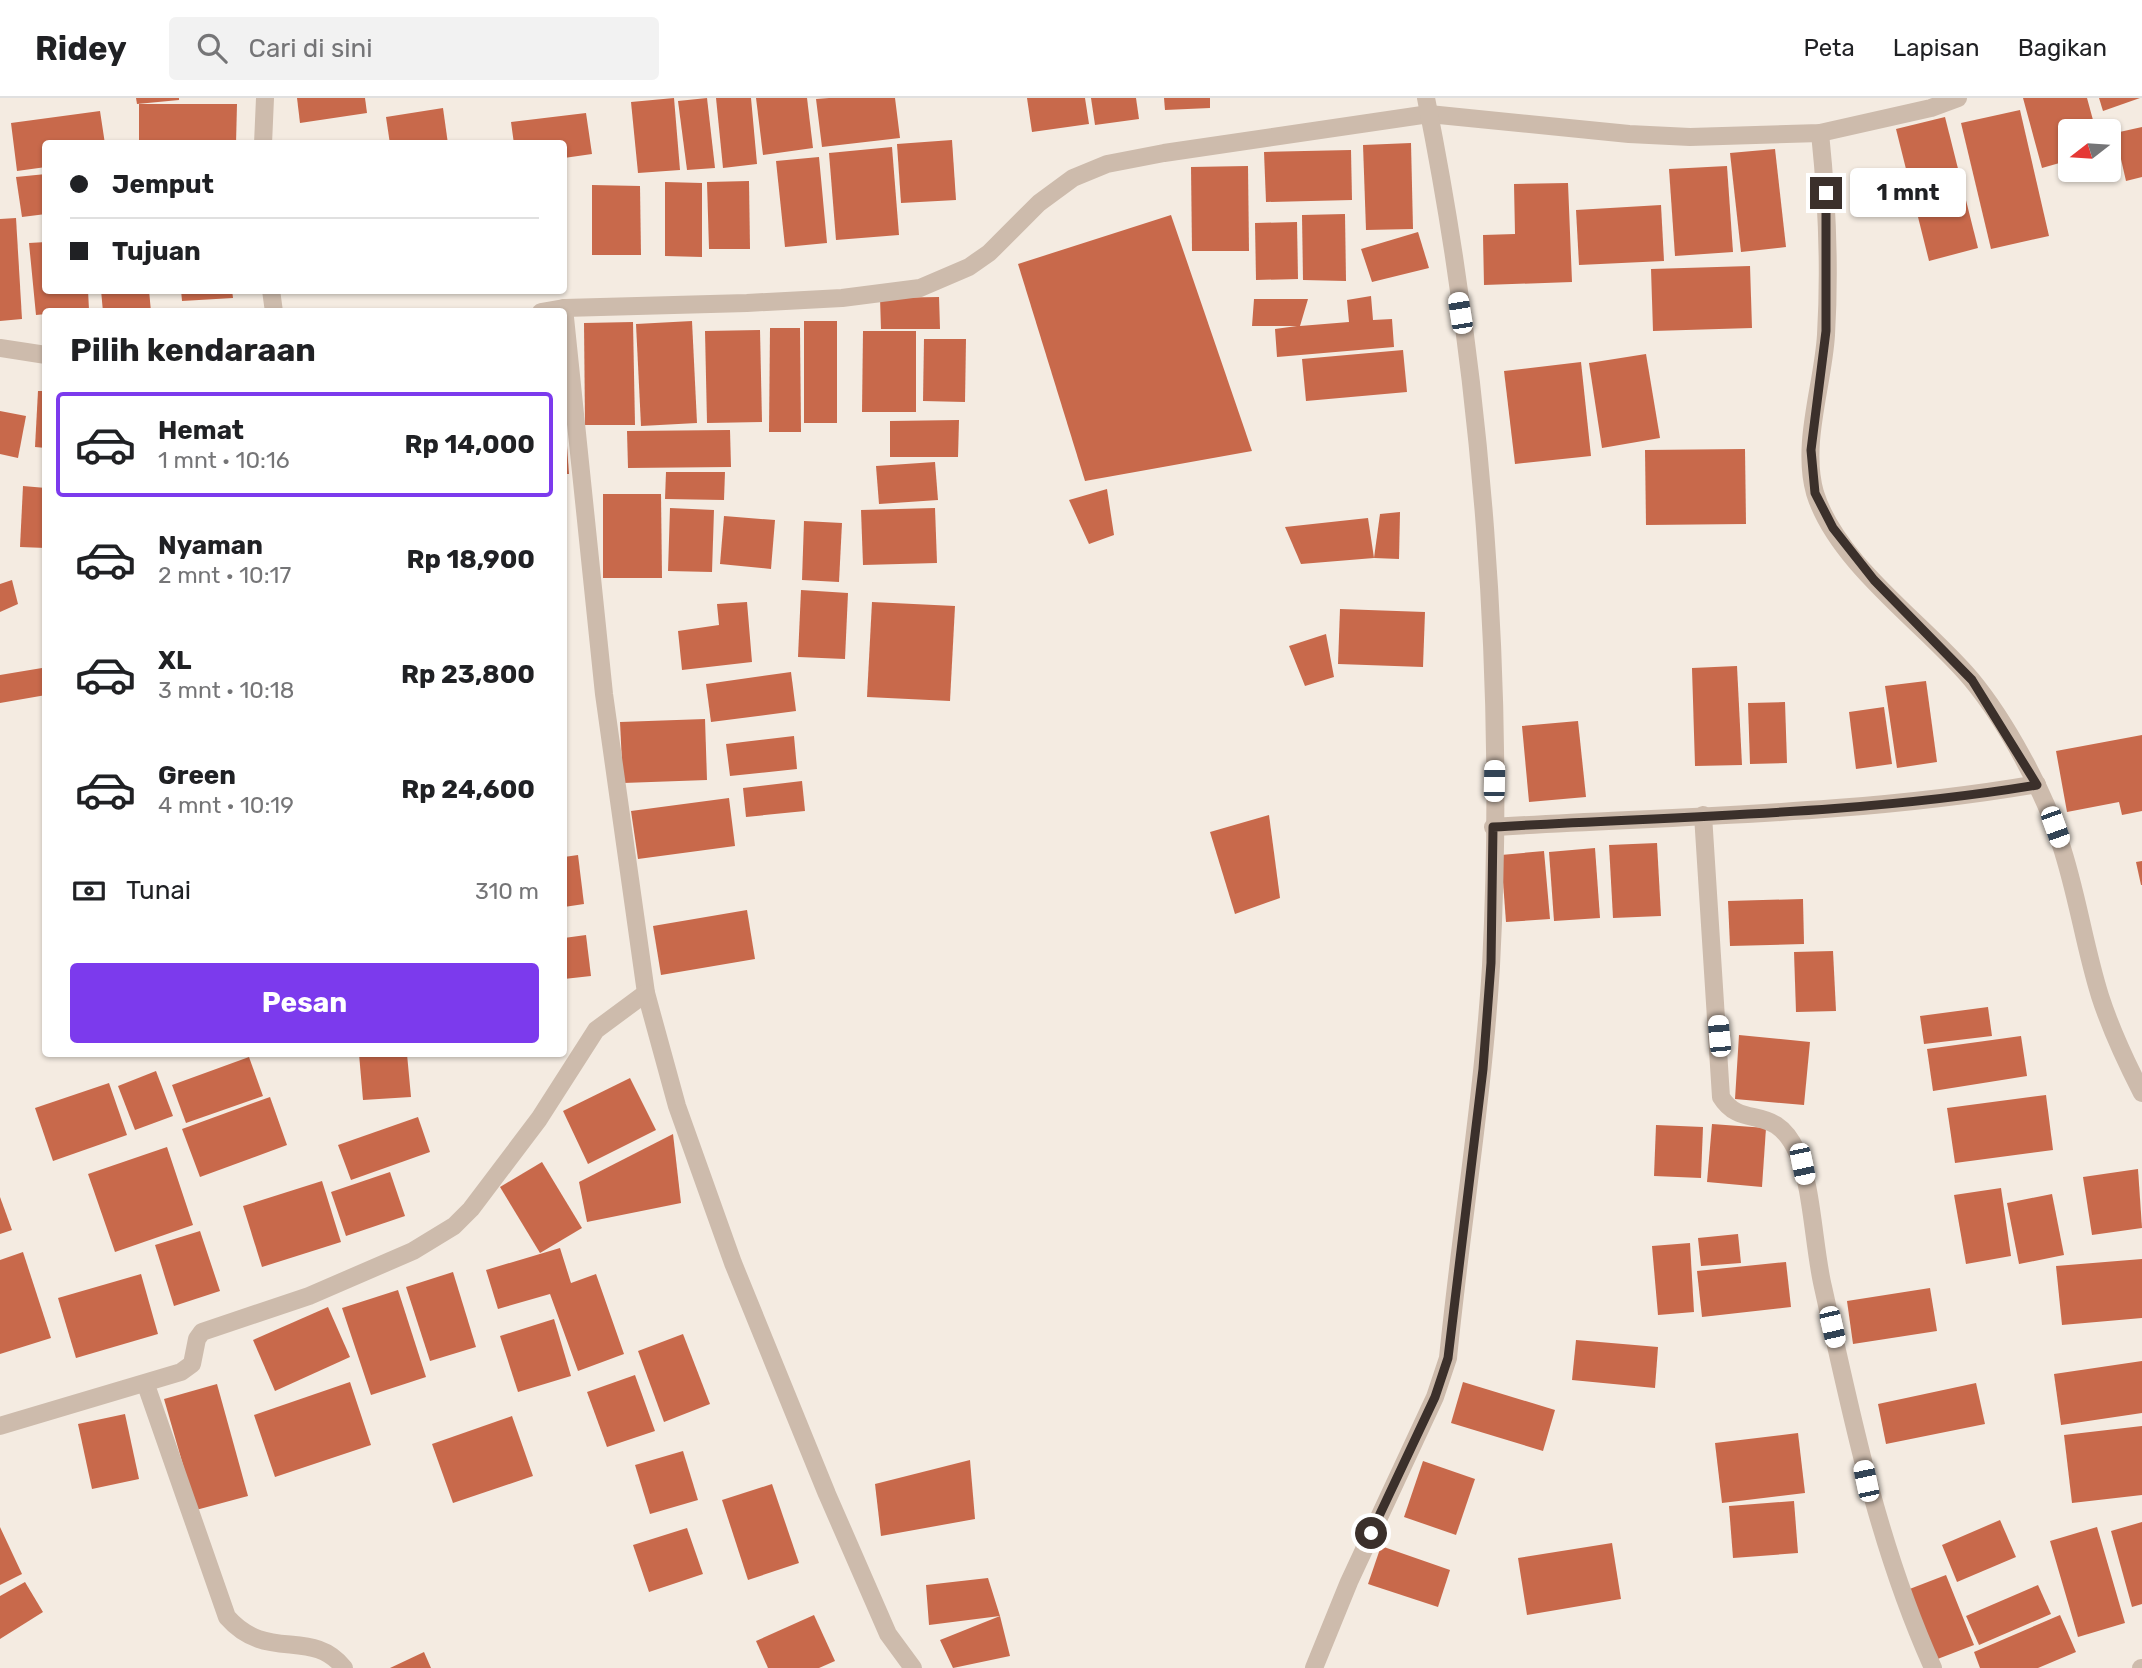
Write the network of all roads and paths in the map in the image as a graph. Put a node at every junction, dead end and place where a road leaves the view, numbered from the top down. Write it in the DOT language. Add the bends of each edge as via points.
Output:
graph roads {
  1 [pos="265,98"];
  2 [pos="1958,98"];
  3 [pos="1929,103"];
  4 [pos="1427,106"];
  5 [pos="1820,134"];
  6 [pos="263,140"];
  7 [pos="564,308"];
  8 [pos="567,337"];
  9 [pos="0,348"];
  10 [pos="42,354"];
  11 [pos="2037,785"];
  12 [pos="1703,815"];
  13 [pos="1493,827"];
  14 [pos="646,993"];
  15 [pos="2142,1093"];
  16 [pos="146,1385"];
  17 [pos="0,1426"];
  18 [pos="344,1668"];
  19 [pos="913,1668"];
  20 [pos="1314,1668"];
  21 [pos="1933,1668"];
  1 -- 6 [label="street"];
  2 -- 3 [label="street"];
  3 -- 5 [label="street"];
  4 -- 5 [label="street" via="1629,134"];
  4 -- 7 [label="street" via="1107,164 1057,188 970,267 920,288 842,298"];
  4 -- 13 [label="street" via="1477,445 1495,735"];
  5 -- 11 [label="street" via="1827,290 1824,369 1811,450 1815,493 1833,528 1874,580 1972,680"];
  8 -- 14 [label="street" via="604,694"];
  9 -- 10 [label="street"];
  11 -- 12 [label="street" via="1949,800"];
  11 -- 15 [label="street" via="2060,841 2100,995"];
  12 -- 13 [label="street"];
  12 -- 21 [label="street" via="1721,1097 1737,1114 1780,1126 1797,1151 1814,1250 1866,1481 1902,1597"];
  13 -- 20 [label="street" via="1491,963 1483,1069 1448,1358 1435,1397"];
  14 -- 16 [label="street" via="596,1030 539,1119 454,1226 413,1251 321,1292 202,1332 187,1369"];
  14 -- 19 [label="street" via="677,1106 733,1263 888,1634"];
  16 -- 17 [label="street"];
  16 -- 18 [label="street" via="227,1617 253,1640 328,1651"];
}
